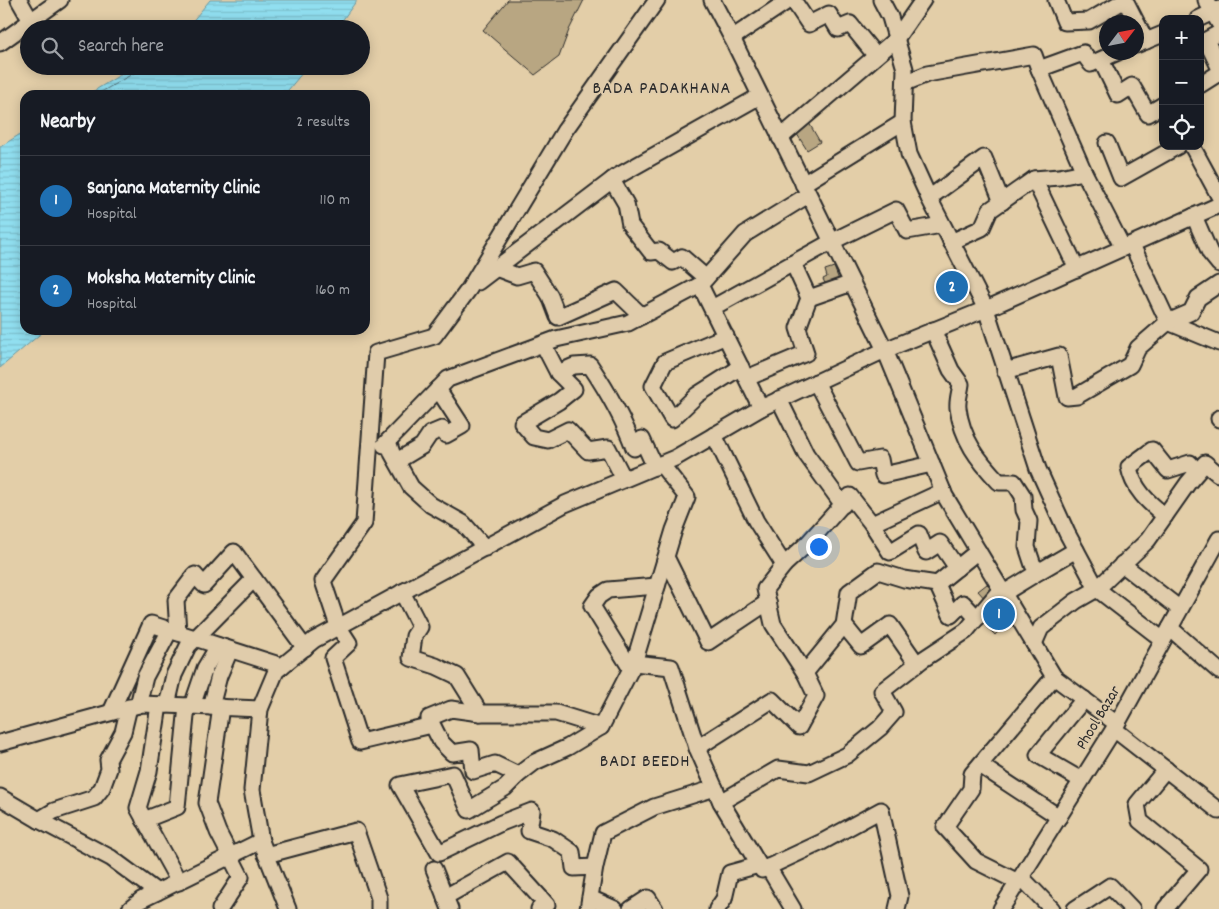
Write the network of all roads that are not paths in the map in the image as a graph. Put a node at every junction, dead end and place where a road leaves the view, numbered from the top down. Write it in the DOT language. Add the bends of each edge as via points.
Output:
graph roads {
  1 [pos="19,0"];
  2 [pos="60,0"];
  3 [pos="657,0"];
  4 [pos="712,0"];
  5 [pos="788,0"];
  6 [pos="793,0"];
  7 [pos="881,0"];
  8 [pos="923,0"];
  9 [pos="1056,0"];
  10 [pos="1125,0"];
  11 [pos="1131,15"];
  12 [pos="30,20"];
  13 [pos="32,20"];
  14 [pos="20,29"];
  15 [pos="1219,33"];
  16 [pos="1159,37"];
  17 [pos="732,38"];
  18 [pos="896,39"];
  19 [pos="1144,42"];
  20 [pos="0,43"];
  21 [pos="876,56"];
  22 [pos="1101,60"];
  23 [pos="1219,67"];
  24 [pos="1039,68"];
  25 [pos="1219,73"];
  26 [pos="1204,82"];
  27 [pos="905,83"];
  28 [pos="760,96"];
  29 [pos="1159,107"];
  30 [pos="903,122"];
  31 [pos="780,138"];
  32 [pos="1108,143"];
  33 [pos="1171,150"];
  34 [pos="1194,150"];
  35 [pos="1084,172"];
  36 [pos="1034,179"];
  37 [pos="612,180"];
  38 [pos="806,189"];
  39 [pos="1219,196"];
  40 [pos="929,198"];
  41 [pos="1002,202"];
  42 [pos="1219,205"];
  43 [pos="1194,216"];
  44 [pos="942,225"];
  45 [pos="831,242"];
  46 [pos="951,242"];
  47 [pos="1128,246"];
  48 [pos="793,263"];
  49 [pos="1219,264"];
  50 [pos="496,268"];
  51 [pos="1077,269"];
  52 [pos="703,282"];
  53 [pos="852,283"];
  54 [pos="1219,284"];
  55 [pos="469,289"];
  56 [pos="809,298"];
  57 [pos="712,308"];
  58 [pos="986,309"];
  59 [pos="642,316"];
  60 [pos="1168,322"];
  61 [pos="933,330"];
  62 [pos="726,336"];
  63 [pos="1219,343"];
  64 [pos="543,344"];
  65 [pos="884,350"];
  66 [pos="1005,371"];
  67 [pos="744,372"];
  68 [pos="558,373"];
  69 [pos="816,382"];
  70 [pos="438,389"];
  71 [pos="779,399"];
  72 [pos="761,408"];
  73 [pos="714,436"];
  74 [pos="397,461"];
  75 [pos="932,464"];
  76 [pos="658,465"];
  77 [pos="1197,472"];
  78 [pos="1219,473"];
  79 [pos="624,479"];
  80 [pos="943,491"];
  81 [pos="843,505"];
  82 [pos="1165,516"];
  83 [pos="872,524"];
  84 [pos="1219,539"];
  85 [pos="485,548"];
  86 [pos="1076,550"];
  87 [pos="978,551"];
  88 [pos="666,556"];
  89 [pos="1122,564"];
  90 [pos="784,565"];
  91 [pos="957,568"];
  92 [pos="1040,571"];
  93 [pos="254,579"];
  94 [pos="938,584"];
  95 [pos="657,586"];
  96 [pos="1097,589"];
  97 [pos="1002,591"];
  98 [pos="402,592"];
  99 [pos="768,602"];
  100 [pos="1180,609"];
  101 [pos="977,618"];
  102 [pos="844,625"];
  103 [pos="338,626"];
  104 [pos="174,632"];
  105 [pos="1166,634"];
  106 [pos="195,638"];
  107 [pos="1034,644"];
  108 [pos="224,648"];
  109 [pos="305,648"];
  110 [pos="917,664"];
  111 [pos="282,666"];
  112 [pos="632,666"];
  113 [pos="1219,671"];
  114 [pos="806,673"];
  115 [pos="1054,677"];
  116 [pos="1084,699"];
  117 [pos="163,705"];
  118 [pos="134,706"];
  119 [pos="190,706"];
  120 [pos="216,707"];
  121 [pos="260,709"];
  122 [pos="111,712"];
  123 [pos="480,713"];
  124 [pos="432,725"];
  125 [pos="1115,726"];
  126 [pos="601,727"];
  127 [pos="0,743"];
  128 [pos="697,748"];
  129 [pos="980,765"];
  130 [pos="1166,769"];
  131 [pos="518,775"];
  132 [pos="1081,780"];
  133 [pos="714,788"];
  134 [pos="0,797"];
  135 [pos="721,802"];
  136 [pos="1219,811"];
  137 [pos="1059,817"];
  138 [pos="39,820"];
  139 [pos="144,820"];
  140 [pos="264,848"];
  141 [pos="231,856"];
  142 [pos="764,866"];
  143 [pos="595,867"];
  144 [pos="434,869"];
  145 [pos="1019,880"];
  146 [pos="178,882"];
  147 [pos="157,892"];
  148 [pos="447,903"];
  149 [pos="589,904"];
  150 [pos="130,909"];
  151 [pos="220,909"];
  152 [pos="288,909"];
  153 [pos="379,909"];
  154 [pos="539,909"];
  155 [pos="615,909"];
  156 [pos="632,909"];
  157 [pos="655,909"];
  158 [pos="717,909"];
  159 [pos="793,909"];
  160 [pos="897,909"];
  161 [pos="1001,909"];
  162 [pos="1052,909"];
  163 [pos="1075,909"];
  164 [pos="1132,909"];
  165 [pos="1166,909"];
  1 -- 12 [label="street"];
  2 -- 13 [label="street"];
  3 -- 55 [label="street" via="565,130"];
  4 -- 17 [label="street"];
  5 -- 17 [label="street"];
  6 -- 21 [label="street" via="809,24 829,14 838,29 850,24"];
  7 -- 18 [label="street"];
  8 -- 18 [label="street"];
  9 -- 10 [label="street" via="1065,22 1089,20"];
  10 -- 11 [label="street"];
  14 -- 20 [label="street"];
  15 -- 23 [label="street" via="1206,40"];
  16 -- 19 [label="street"];
  17 -- 28 [label="street"];
  18 -- 21 [label="street"];
  18 -- 27 [label="street" via="905,69"];
  21 -- 31 [label="street"];
  22 -- 24 [label="street" via="1091,64 1084,53"];
  22 -- 29 [label="street" via="1118,95 1132,86 1148,114"];
  24 -- 27 [label="street" via="1034,55 927,74"];
  24 -- 35 [label="street"];
  25 -- 26 [label="street"];
  27 -- 30 [label="street"];
  28 -- 31 [label="street"];
  28 -- 37 [label="street"];
  30 -- 38 [label="street"];
  30 -- 40 [label="street" via="909,154"];
  31 -- 38 [label="street"];
  32 -- 33 [label="street" via="1121,178"];
  34 -- 39 [label="street"];
  35 -- 36 [label="street"];
  35 -- 47 [label="street"];
  36 -- 41 [label="street"];
  36 -- 51 [label="street"];
  37 -- 50 [label="street"];
  37 -- 52 [label="street" via="626,204 630,225 651,252 659,251 673,262 682,257"];
  38 -- 45 [label="street"];
  38 -- 52 [label="street" via="745,234"];
  40 -- 41 [label="street" via="984,158"];
  40 -- 44 [label="street"];
  41 -- 46 [label="street" via="990,210 982,228"];
  42 -- 43 [label="street"];
  43 -- 47 [label="street"];
  43 -- 49 [label="street" via="1210,253"];
  44 -- 45 [label="street" via="907,232 896,210"];
  44 -- 46 [label="street"];
  45 -- 48 [label="street"];
  45 -- 53 [label="street"];
  46 -- 58 [label="street"];
  47 -- 51 [label="street"];
  47 -- 60 [label="street"];
  48 -- 56 [label="street"];
  48 -- 57 [label="street"];
  50 -- 55 [label="street"];
  50 -- 59 [label="street" via="517,276 534,271 550,296 558,317 616,290"];
  51 -- 58 [label="street"];
  52 -- 57 [label="street"];
  52 -- 59 [label="street"];
  53 -- 56 [label="street"];
  53 -- 65 [label="street"];
  54 -- 60 [label="street" via="1198,298 1191,312"];
  55 -- 103 [label="street" via="434,336 376,353 364,522 323,581"];
  56 -- 67 [label="street" via="798,328 806,353"];
  57 -- 62 [label="street"];
  58 -- 61 [label="street"];
  58 -- 66 [label="street"];
  59 -- 64 [label="street" via="628,323"];
  60 -- 63 [label="street"];
  60 -- 66 [label="street" via="1138,348 1130,365 1077,396 1067,397 1059,356"];
  61 -- 65 [label="street"];
  61 -- 92 [label="street" via="961,384 958,406 975,456 999,482 1014,482 1022,496 1029,521 1027,547 1033,565"];
  62 -- 67 [label="street"];
  62 -- 67 [label="street" via="666,362 653,386 672,419 697,395"];
  64 -- 68 [label="street"];
  64 -- 70 [label="street" via="448,379"];
  65 -- 69 [label="street"];
  65 -- 75 [label="street"];
  66 -- 86 [label="street" via="1038,469"];
  67 -- 72 [label="street"];
  68 -- 76 [label="street" via="574,366 590,365 612,398 634,448 642,439"];
  68 -- 79 [label="street" via="574,389 522,423 534,437 548,440 568,430 588,451 608,448"];
  69 -- 71 [label="street"];
  69 -- 75 [label="street" via="858,463 880,459 883,475"];
  70 -- 74 [label="street" via="386,443"];
  70 -- 74 [label="street" via="462,426 446,435 442,429 430,434 422,446"];
  71 -- 72 [label="street"];
  71 -- 81 [label="street" via="806,454"];
  72 -- 73 [label="street"];
  73 -- 76 [label="street"];
  73 -- 90 [label="street" via="756,521"];
  74 -- 85 [label="street" via="411,487 431,505 463,523"];
  75 -- 80 [label="street"];
  76 -- 79 [label="street"];
  76 -- 88 [label="street" via="687,497"];
  77 -- 78 [label="street" via="1206,463"];
  77 -- 82 [label="street"];
  77 -- 82 [label="street" via="1190,463 1168,470 1152,450 1129,467 1131,479 1146,501"];
  79 -- 85 [label="street" via="565,504"];
  80 -- 83 [label="street"];
  80 -- 87 [label="street"];
  81 -- 83 [label="street" via="850,496"];
  81 -- 90 [label="street"];
  82 -- 89 [label="street" via="1148,540"];
  83 -- 91 [label="street" via="890,552 919,534 926,552 940,543"];
  84 -- 100 [label="street, Phool Bazar"];
  85 -- 98 [label="street"];
  86 -- 92 [label="street"];
  86 -- 96 [label="street"];
  87 -- 91 [label="street"];
  87 -- 97 [label="street"];
  88 -- 95 [label="street"];
  88 -- 99 [label="street" via="708,642"];
  89 -- 96 [label="street"];
  89 -- 100 [label="street"];
  90 -- 99 [label="street" via="765,589"];
  91 -- 94 [label="street"];
  92 -- 97 [label="street"];
  93 -- 104 [label="street" via="234,552 204,586 195,575 176,600"];
  93 -- 106 [label="street"];
  93 -- 109 [label="street"];
  94 -- 101 [label="street" via="950,615 963,603"];
  94 -- 102 [label="street" via="878,571 849,592"];
  95 -- 112 [label="street"];
  95 -- 112 [label="street" via="608,590 592,606"];
  96 -- 105 [label="street"];
  96 -- 107 [label="street" via="1041,628"];
  97 -- 101 [label="street"];
  97 -- 107 [label="street"];
  98 -- 103 [label="street"];
  98 -- 123 [label="street" via="420,626 414,636 411,658 457,676"];
  99 -- 114 [label="street" via="773,624"];
  100 -- 105 [label="street, Phool Bazar"];
  101 -- 110 [label="street" via="966,631"];
  102 -- 110 [label="street" via="861,646 890,625"];
  102 -- 114 [label="street"];
  103 -- 109 [label="street"];
  103 -- 124 [label="street" via="349,642 333,658 360,742"];
  104 -- 106 [label="street"];
  104 -- 118 [label="street" via="145,677"];
  104 -- 122 [label="street" via="151,624"];
  105 -- 113 [label="street"];
  105 -- 125 [label="street, Phool Bazar"];
  106 -- 108 [label="street"];
  106 -- 117 [label="street" via="174,675"];
  107 -- 115 [label="street"];
  108 -- 111 [label="street"];
  108 -- 119 [label="street" via="205,668"];
  108 -- 120 [label="street"];
  109 -- 111 [label="street"];
  110 -- 135 [label="street" via="882,691 894,712 847,755 809,773 778,769"];
  111 -- 121 [label="street" via="276,671"];
  112 -- 126 [label="street"];
  112 -- 128 [label="street" via="671,667"];
  114 -- 128 [label="street" via="816,696 799,727 772,700"];
  115 -- 116 [label="street"];
  115 -- 129 [label="street"];
  116 -- 125 [label="street"];
  116 -- 132 [label="street" via="1038,755"];
  117 -- 118 [label="street"];
  117 -- 119 [label="street"];
  117 -- 139 [label="street" via="138,808"];
  118 -- 122 [label="street"];
  118 -- 138 [label="street" via="108,760 109,769 102,788 94,798 54,811"];
  119 -- 120 [label="street"];
  119 -- 139 [label="street" via="177,807"];
  120 -- 121 [label="street"];
  120 -- 141 [label="street" via="207,803"];
  121 -- 140 [label="street" via="252,790"];
  122 -- 127 [label="street"];
  123 -- 124 [label="street" via="451,709 429,718"];
  123 -- 126 [label="street" via="556,712"];
  124 -- 131 [label="street" via="441,742 452,753 471,750 473,771 495,764"];
  125 -- 130 [label="street"];
  125 -- 132 [label="street, Phool Bazar"];
  126 -- 131 [label="street" via="535,762"];
  128 -- 133 [label="street"];
  129 -- 137 [label="street"];
  129 -- 145 [label="street" via="972,774 971,789 945,827 976,861"];
  130 -- 136 [label="street"];
  130 -- 165 [label="street" via="1137,804 1140,821 1199,870"];
  131 -- 143 [label="street" via="505,788 469,810 453,774 400,785 439,853 532,811 529,831 552,839 572,852 574,868"];
  132 -- 137 [label="street, Phool Bazar"];
  133 -- 135 [label="street"];
  133 -- 143 [label="street" via="654,807 603,833"];
  134 -- 138 [label="street"];
  135 -- 142 [label="street"];
  137 -- 145 [label="street, Phool Bazar"];
  138 -- 147 [label="street" via="111,858"];
  139 -- 146 [label="street"];
  140 -- 141 [label="street"];
  140 -- 152 [label="street"];
  140 -- 153 [label="street" via="356,830 379,898"];
  141 -- 146 [label="street"];
  141 -- 151 [label="street" via="241,877"];
  142 -- 158 [label="street" via="730,874 724,899"];
  142 -- 159 [label="street"];
  142 -- 160 [label="street" via="822,842 881,810 900,896"];
  143 -- 149 [label="street"];
  144 -- 148 [label="street"];
  145 -- 161 [label="street, Phool Bazar"];
  145 -- 162 [label="street"];
  146 -- 147 [label="street"];
  147 -- 150 [label="street"];
  148 -- 154 [label="street" via="508,862 547,906"];
  149 -- 155 [label="street"];
  156 -- 157 [label="street" via="648,898"];
  163 -- 164 [label="street" via="1110,886"];
}
